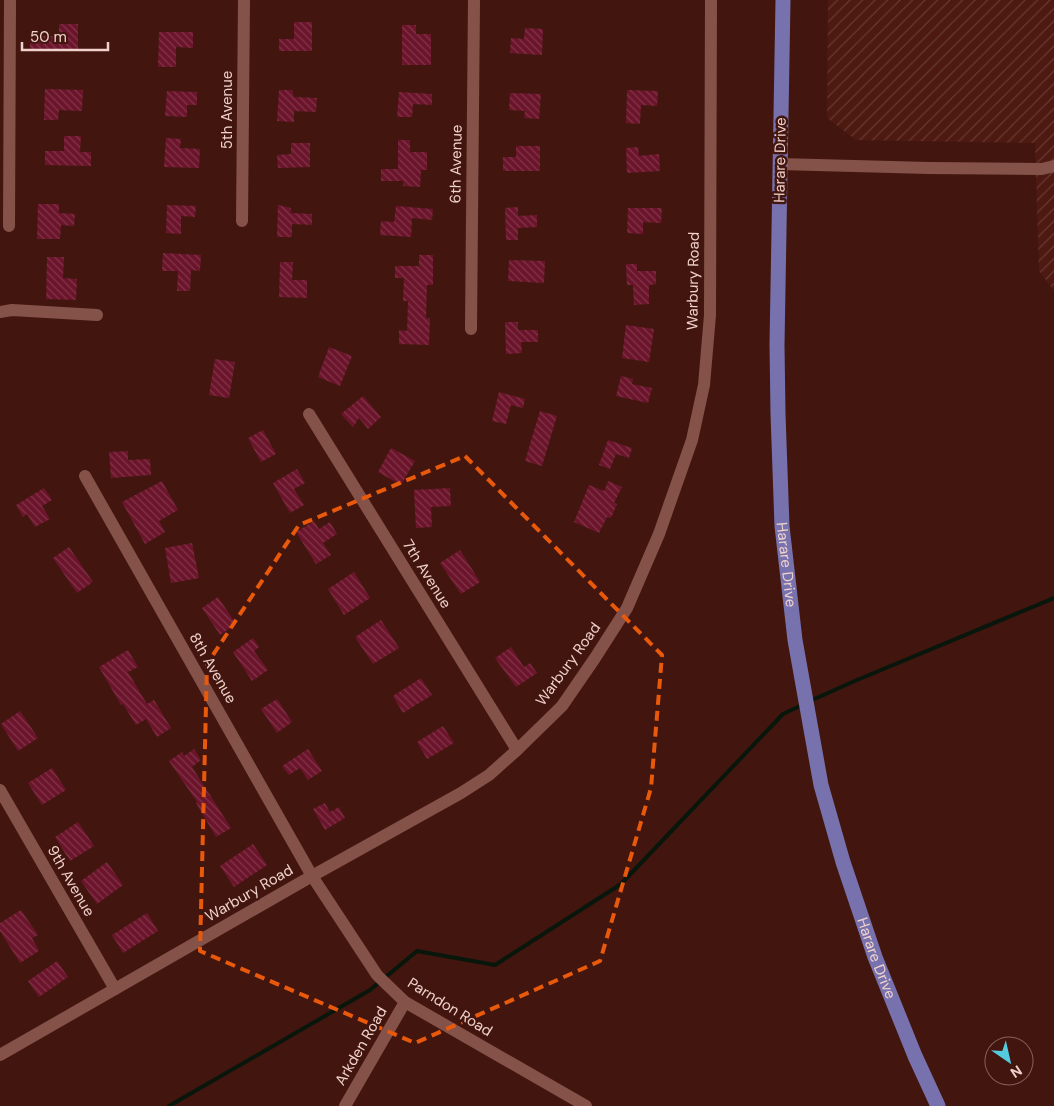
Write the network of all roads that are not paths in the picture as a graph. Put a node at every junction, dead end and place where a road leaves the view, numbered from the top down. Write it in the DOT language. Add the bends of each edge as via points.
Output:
graph roads {
  1 [pos="10,0"];
  2 [pos="244,0"];
  3 [pos="474,0"];
  4 [pos="711,0"];
  5 [pos="783,0"];
  6 [pos="779,164"];
  7 [pos="1054,166"];
  8 [pos="242,221"];
  9 [pos="9,226"];
  10 [pos="0,312"];
  11 [pos="97,315"];
  12 [pos="471,329"];
  13 [pos="310,414"];
  14 [pos="85,476"];
  15 [pos="517,750"];
  16 [pos="0,790"];
  17 [pos="312,876"];
  18 [pos="115,989"];
  19 [pos="405,1002"];
  20 [pos="0,1055"];
  21 [pos="579,1104"];
  22 [pos="345,1106"];
  23 [pos="938,1106"];
  1 -- 9 [label="street"];
  2 -- 8 [label="street, 5th Avenue"];
  3 -- 12 [label="street, 6th Avenue"];
  4 -- 15 [label="street, Warbury Road" via="710,315 704,385 692,440 659,534 627,608 562,706"];
  5 -- 6 [label="main road, Harare Drive"];
  6 -- 7 [label="street" via="1042,169"];
  6 -- 23 [label="main road, Harare Drive" via="777,345 782,526 802,686 826,802 858,907 875,957"];
  10 -- 11 [label="street"];
  13 -- 15 [label="street, 7th Avenue"];
  14 -- 17 [label="street, 8th Avenue"];
  15 -- 17 [label="street, Warbury Road" via="489,775 461,793"];
  16 -- 18 [label="street, 9th Avenue"];
  17 -- 18 [label="street, Warbury Road"];
  17 -- 19 [label="street, Parndon Road" via="377,974"];
  18 -- 20 [label="street, Warbury Road"];
  19 -- 21 [label="street, Parndon Road"];
  19 -- 22 [label="street, Arkden Road"];
}
